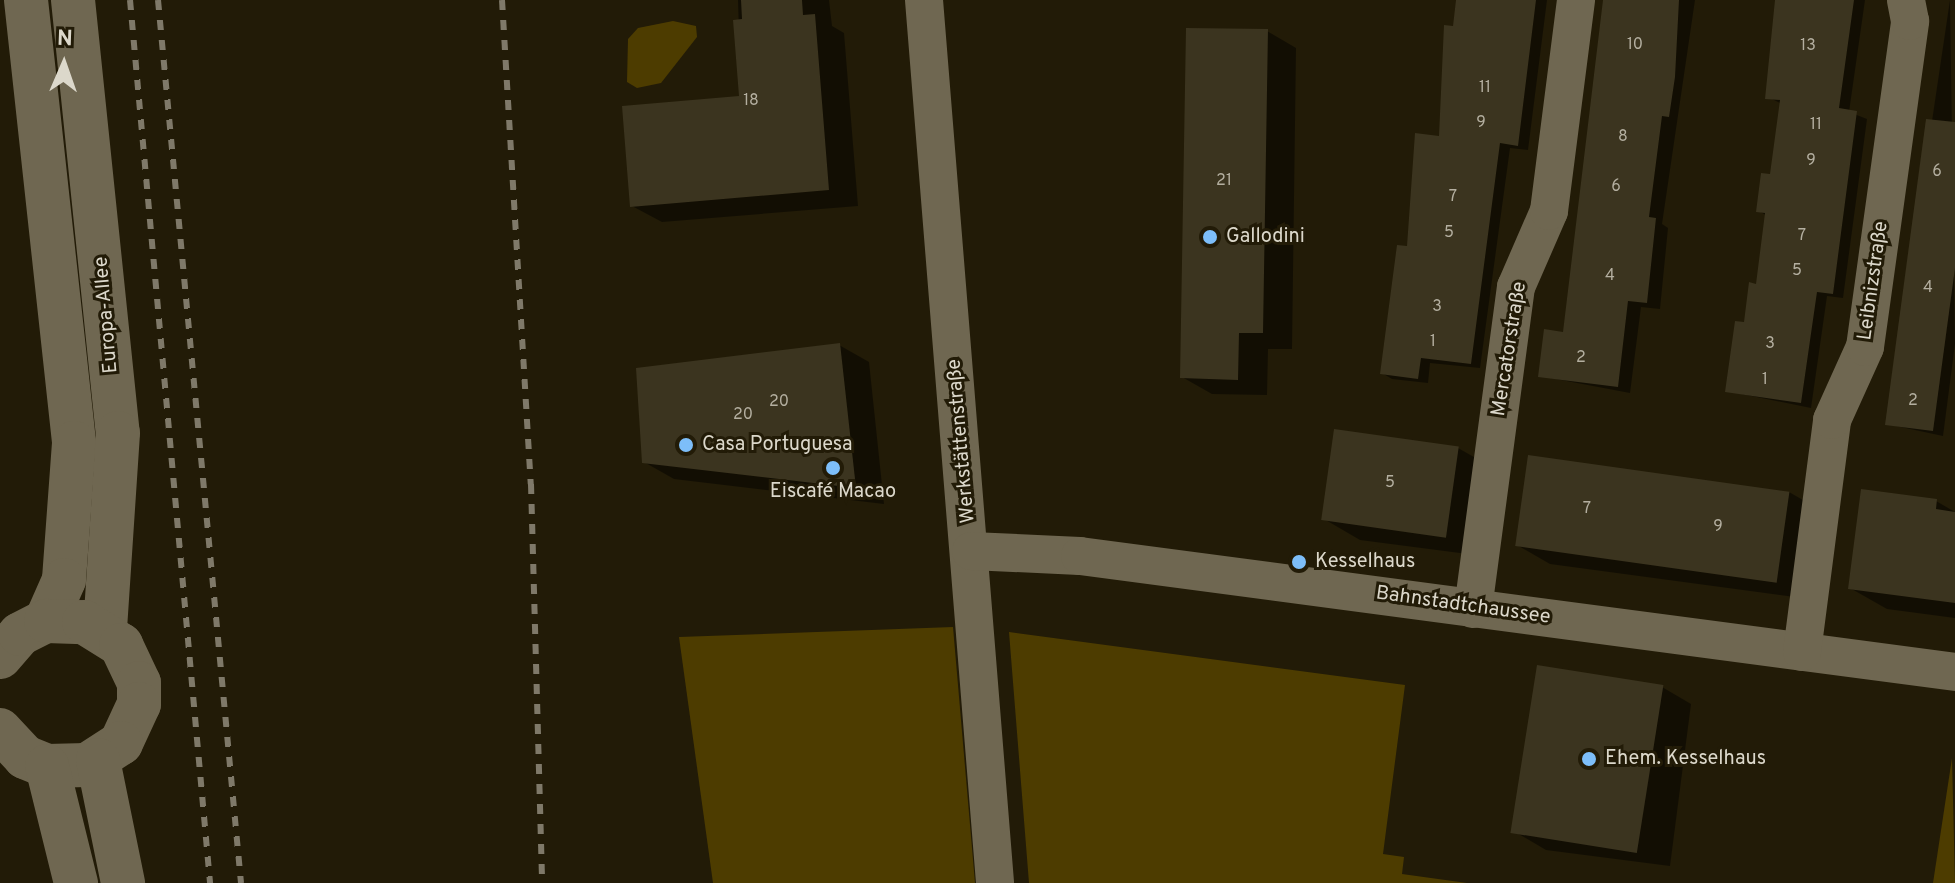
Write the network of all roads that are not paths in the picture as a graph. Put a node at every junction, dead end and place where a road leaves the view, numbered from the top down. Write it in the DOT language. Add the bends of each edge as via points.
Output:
graph roads {
  1 [pos="26,0"];
  2 [pos="73,0"];
  3 [pos="924,0"];
  4 [pos="1576,0"];
  5 [pos="1906,0"];
  6 [pos="971,551"];
  7 [pos="1473,609"];
  8 [pos="46,621"];
  9 [pos="105,630"];
  10 [pos="1802,652"];
  11 [pos="0,657"];
  12 [pos="1955,672"];
  13 [pos="0,730"];
  14 [pos="98,760"];
  15 [pos="47,766"];
  16 [pos="76,883"];
  17 [pos="123,883"];
  18 [pos="995,883"];
  1 -- 8 [label="main road" via="74,443 64,580"];
  2 -- 9 [label="main road, Europa-Allee" via="118,433"];
  3 -- 6 [label="street, Werkstättenstraße"];
  4 -- 7 [label="street, Mercatorstraße" via="1549,211 1516,287"];
  5 -- 10 [label="street, Leibnizstraße" via="1910,21 1865,347 1832,420"];
  6 -- 7 [label="street, Bahnstadtchaussee" via="1080,556"];
  6 -- 18 [label="street, Werkstättenstraße"];
  7 -- 10 [label="street, Bahnstadtchaussee"];
  8 -- 9 [label="main road"];
  8 -- 11 [label="main road" via="20,634"];
  9 -- 14 [label="main road" via="132,662 139,704 121,743"];
  10 -- 12 [label="street, Bahnstadtchaussee"];
  13 -- 15 [label="main road" via="25,757"];
  14 -- 15 [label="main road"];
  14 -- 17 [label="main road"];
  15 -- 16 [label="main road"];
}
